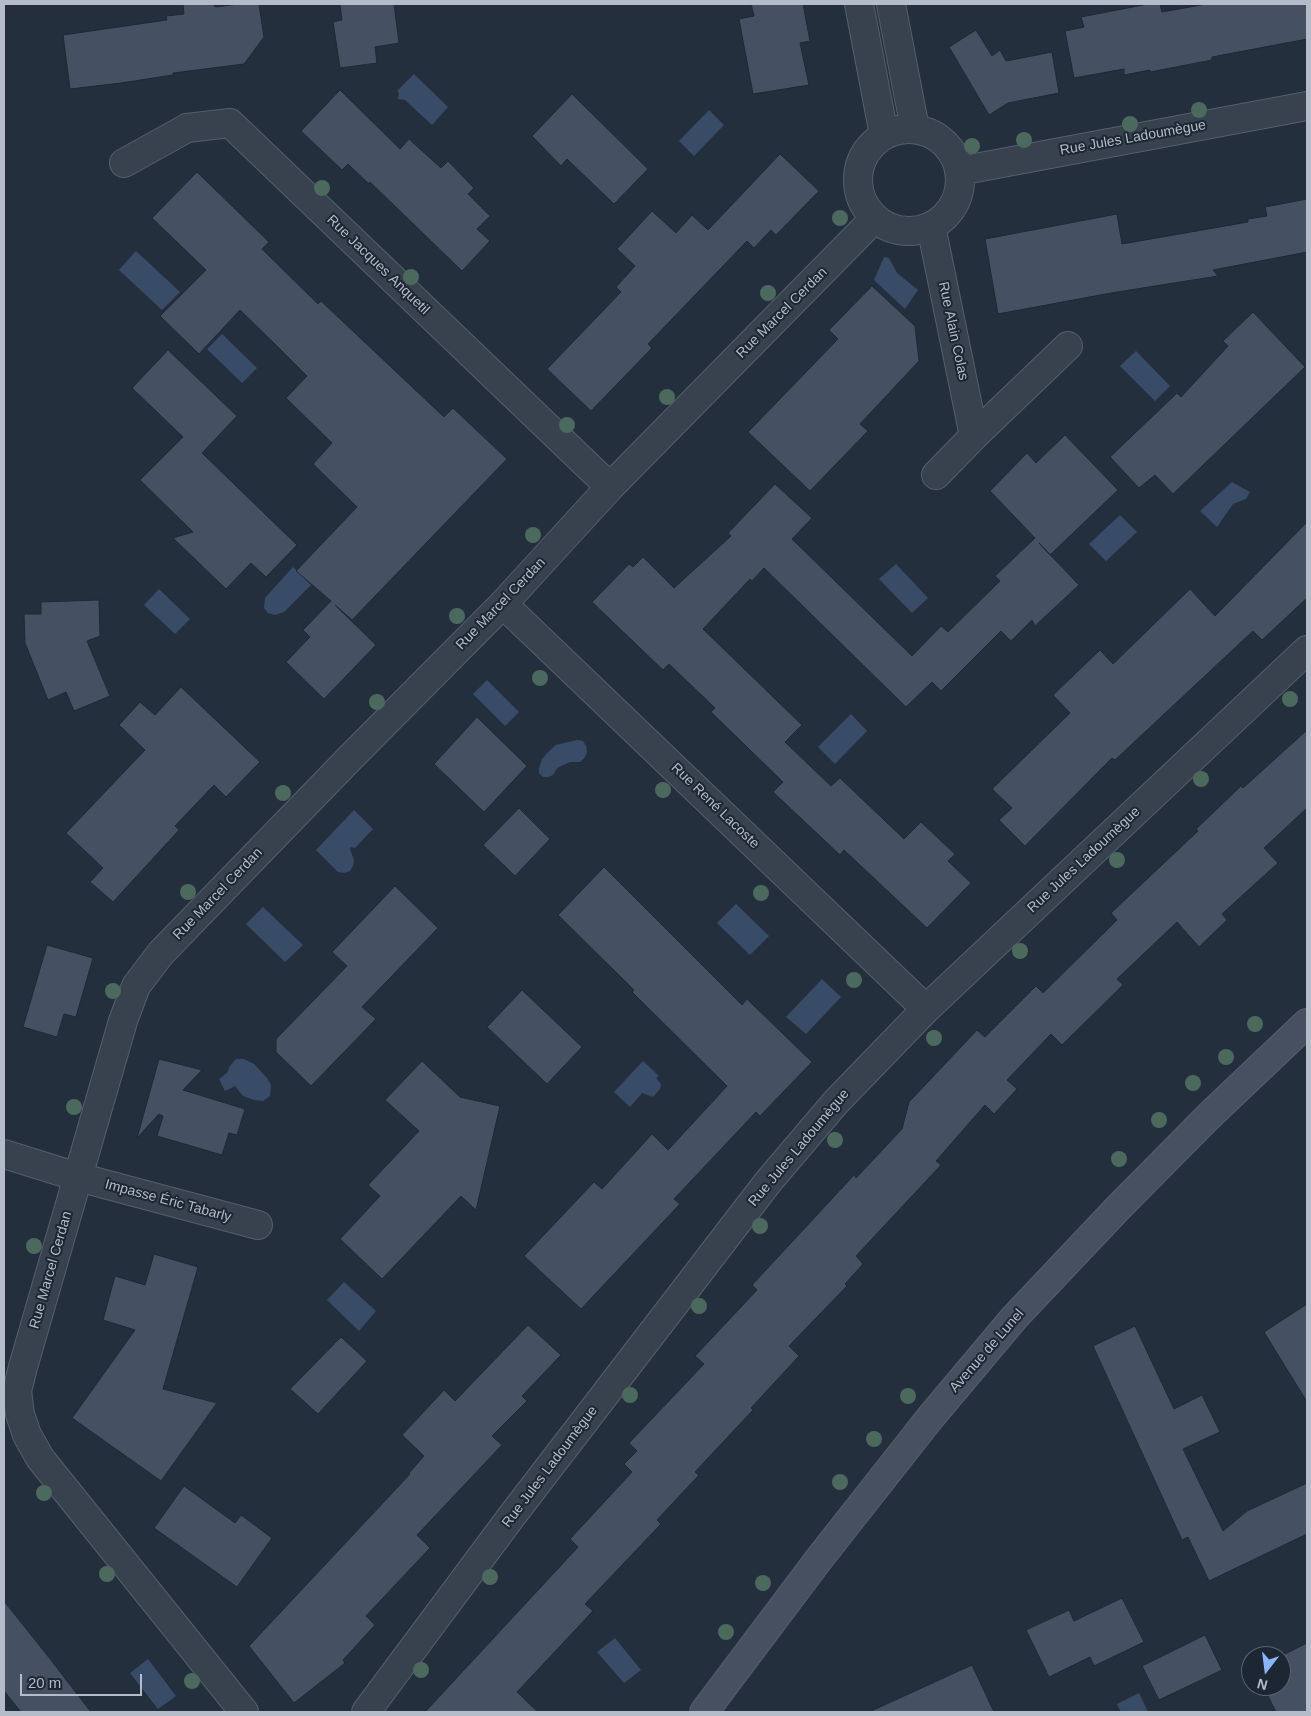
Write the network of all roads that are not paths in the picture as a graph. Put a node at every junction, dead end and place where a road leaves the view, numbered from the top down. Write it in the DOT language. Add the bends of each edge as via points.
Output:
graph roads {
  1 [pos="860,4"];
  2 [pos="891,4"];
  3 [pos="1307,106"];
  4 [pos="915,129"];
  5 [pos="884,135"];
  6 [pos="124,163"];
  7 [pos="959,171"];
  8 [pos="875,218"];
  9 [pos="931,226"];
  10 [pos="1068,346"];
  11 [pos="974,436"];
  12 [pos="936,475"];
  13 [pos="610,487"];
  14 [pos="503,604"];
  15 [pos="1307,650"];
  16 [pos="926,1009"];
  17 [pos="1307,1024"];
  18 [pos="4,1154"];
  19 [pos="78,1176"];
  20 [pos="258,1226"];
  21 [pos="244,1712"];
  22 [pos="366,1712"];
  23 [pos="704,1712"];
  1 -- 5 [label="street"];
  2 -- 4 [label="street"];
  3 -- 7 [label="street, Rue Jules Ladoumègue"];
  4 -- 5 [label="street"];
  4 -- 7 [label="street" via="935,136 951,151"];
  5 -- 8 [label="street" via="871,145 858,174 859,190"];
  6 -- 13 [label="street, Rue Jacques Anquetil" via="187,128 230,123"];
  7 -- 9 [label="street" via="960,187 954,203 945,216"];
  8 -- 9 [label="street" via="902,230 917,231"];
  8 -- 13 [label="street, Rue Marcel Cerdan"];
  9 -- 11 [label="street, Rue Alain Colas"];
  10 -- 11 [label="street"];
  11 -- 12 [label="street"];
  13 -- 14 [label="street, Rue Marcel Cerdan"];
  14 -- 16 [label="street, Rue René Lacoste"];
  14 -- 19 [label="street, Rue Marcel Cerdan" via="161,953 136,986"];
  15 -- 16 [label="street, Rue Jules Ladoumègue"];
  16 -- 22 [label="street, Rue Jules Ladoumègue" via="836,1102 768,1182"];
  17 -- 23 [label="main road, Avenue de Lunel" via="1195,1130 1014,1318 930,1418"];
  18 -- 19 [label="street, Impasse Éric Tabarly"];
  19 -- 20 [label="street, Impasse Éric Tabarly"];
  19 -- 21 [label="street, Rue Marcel Cerdan" via="17,1391 20,1414 40,1458"];
}
